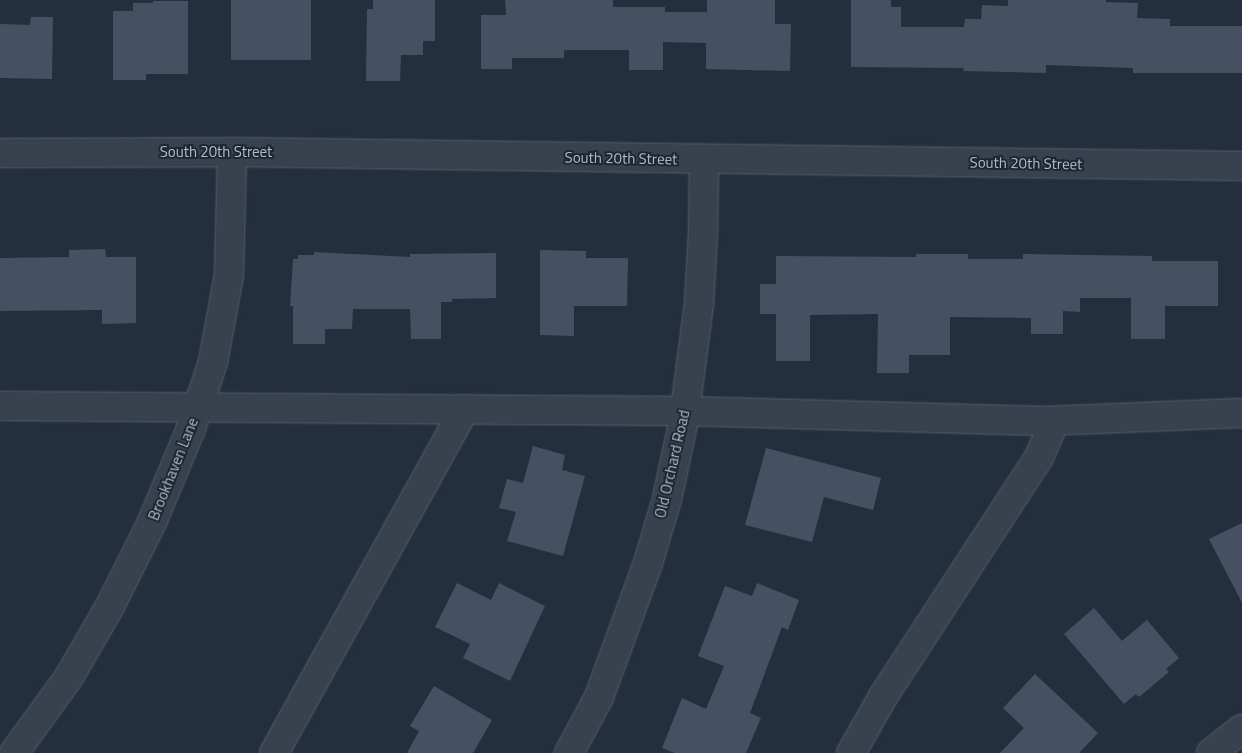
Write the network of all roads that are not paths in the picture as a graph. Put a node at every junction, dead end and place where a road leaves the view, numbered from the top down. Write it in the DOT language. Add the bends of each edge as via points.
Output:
graph roads {
  1 [pos="232,152"];
  2 [pos="0,153"];
  3 [pos="704,159"];
  4 [pos="1242,166"];
  5 [pos="0,406"];
  6 [pos="198,407"];
  7 [pos="465,409"];
  8 [pos="685,411"];
  9 [pos="1242,413"];
  10 [pos="1055,421"];
  11 [pos="1242,729"];
  12 [pos="14,753"];
  13 [pos="274,753"];
  14 [pos="569,753"];
  15 [pos="851,753"];
  16 [pos="1211,753"];
  1 -- 2 [label="street, South 20th Street"];
  1 -- 3 [label="street, South 20th Street"];
  1 -- 6 [label="street, Brookhaven Lane" via="229,275 213,362"];
  3 -- 4 [label="street, South 20th Street"];
  3 -- 8 [label="street, Old Orchard Road" via="699,304"];
  5 -- 6 [label="street"];
  6 -- 7 [label="street"];
  6 -- 12 [label="street, Brookhaven Lane" via="152,522 110,606 69,677"];
  7 -- 8 [label="street"];
  7 -- 13 [label="street"];
  8 -- 10 [label="street"];
  8 -- 14 [label="street, Old Orchard Road" via="666,499 647,566 599,697"];
  9 -- 10 [label="street"];
  10 -- 15 [label="street" via="1039,457 884,694"];
  11 -- 16 [label="street"];
}
